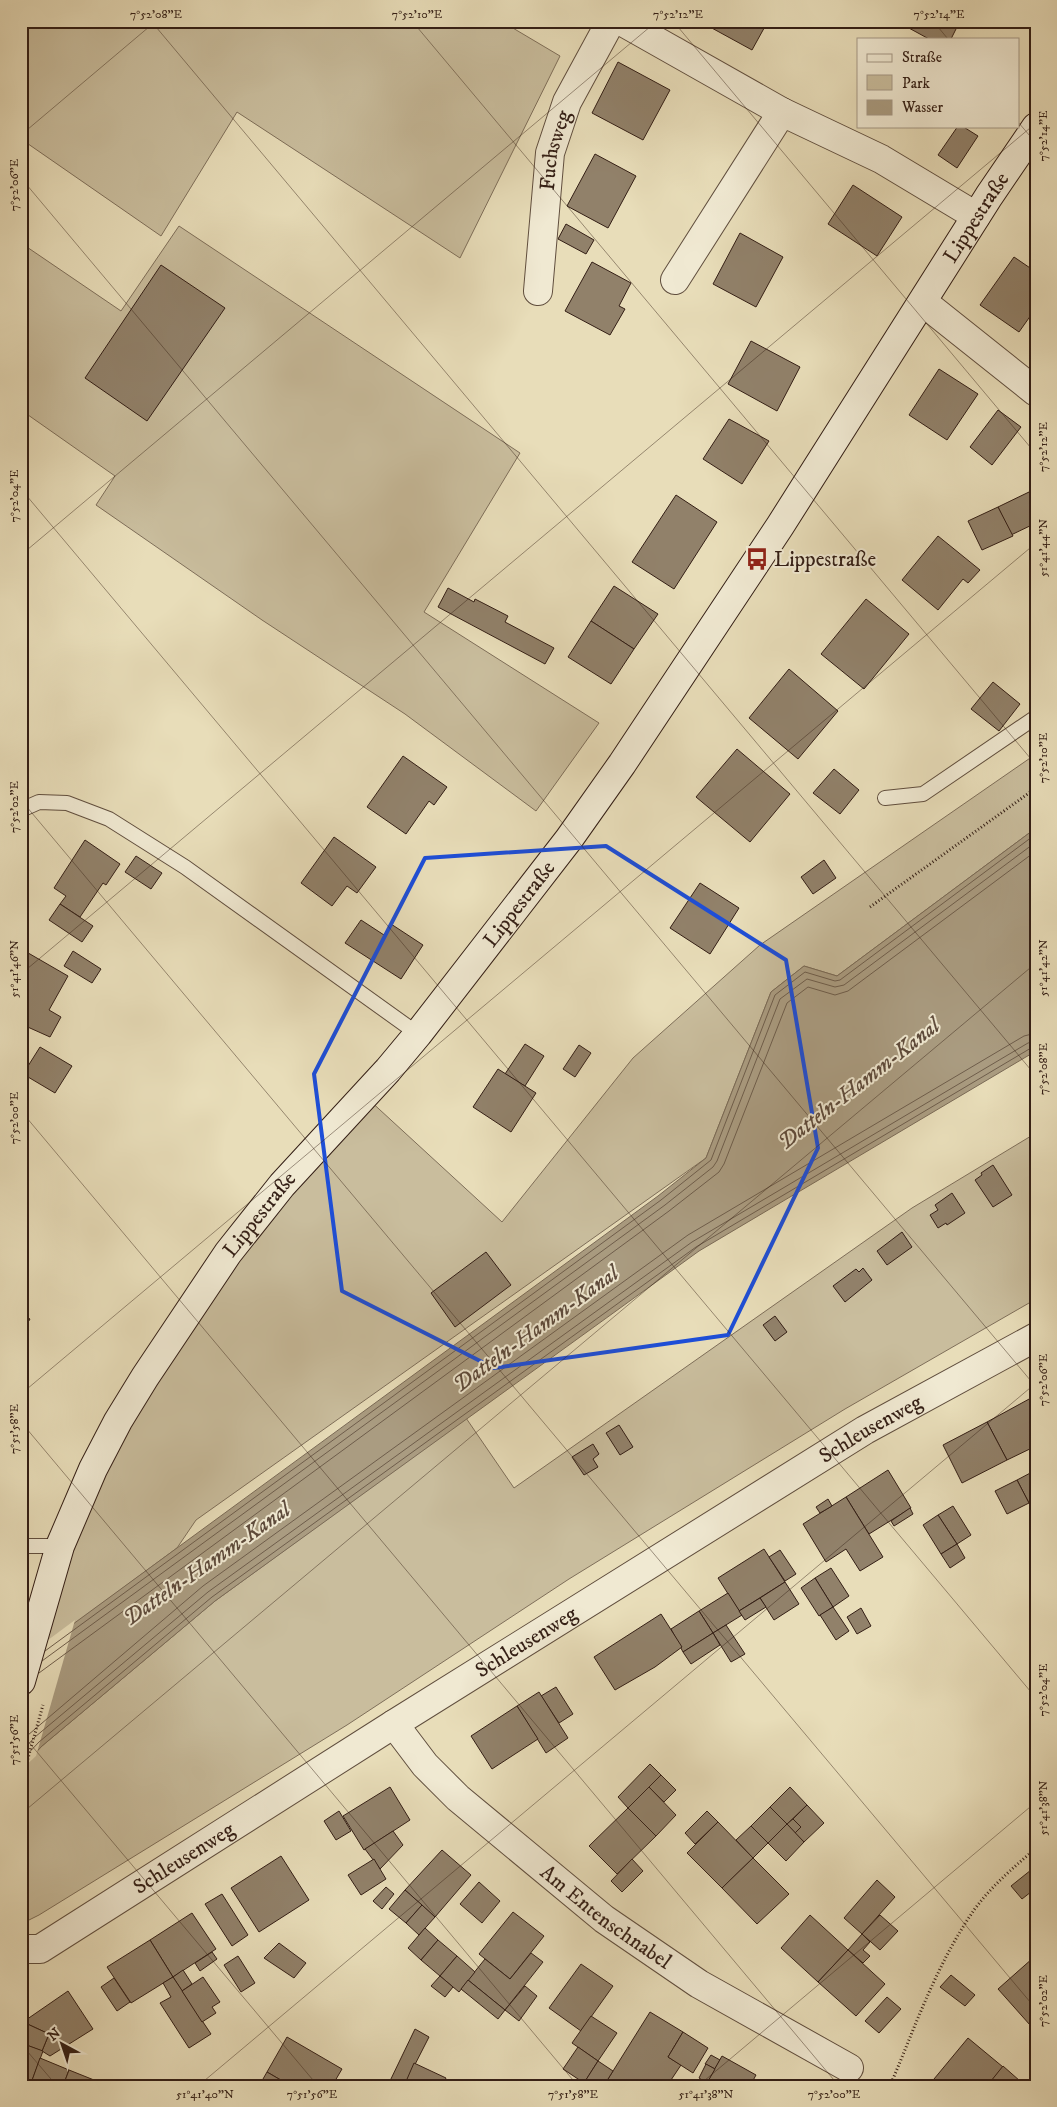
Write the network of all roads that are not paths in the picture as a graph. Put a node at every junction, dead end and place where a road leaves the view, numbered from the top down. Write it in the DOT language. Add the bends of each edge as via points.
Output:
graph roads {
  1 [pos="611,21"];
  2 [pos="621,21"];
  3 [pos="782,112"];
  4 [pos="1036,127"];
  5 [pos="976,216"];
  6 [pos="675,280"];
  7 [pos="538,291"];
  8 [pos="923,302"];
  9 [pos="1036,392"];
  10 [pos="1036,716"];
  11 [pos="885,798"];
  12 [pos="21,810"];
  13 [pos="418,1034"];
  14 [pos="1036,1337"];
  15 [pos="21,1546"];
  16 [pos="60,1546"];
  17 [pos="21,1681"];
  18 [pos="394,1724"];
  19 [pos="21,1949"];
  20 [pos="849,2068"];
  1 -- 7 [label="street, Fuchsweg" via="567,102 550,153"];
  2 -- 3 [label="street"];
  3 -- 5 [label="street" via="881,159"];
  3 -- 6 [label="street"];
  4 -- 5 [label="street, Lippestraße"];
  5 -- 8 [label="street, Lippestraße"];
  8 -- 9 [label="street"];
  8 -- 13 [label="street, Lippestraße" via="622,764 516,910"];
  10 -- 11 [label="lane" via="923,794"];
  12 -- 13 [label="lane" via="39,802 67,803 109,819 186,867"];
  13 -- 16 [label="street, Lippestraße" via="282,1186 228,1253 118,1421"];
  14 -- 18 [label="street, Schleusenweg" via="864,1430"];
  15 -- 16 [label="lane"];
  16 -- 17 [label="street, Lippestraße"];
  18 -- 19 [label="street, Schleusenweg" via="40,1950"];
  18 -- 20 [label="street, Am Entenschnabel" via="425,1765 458,1798 604,1919 699,1984"];
}
